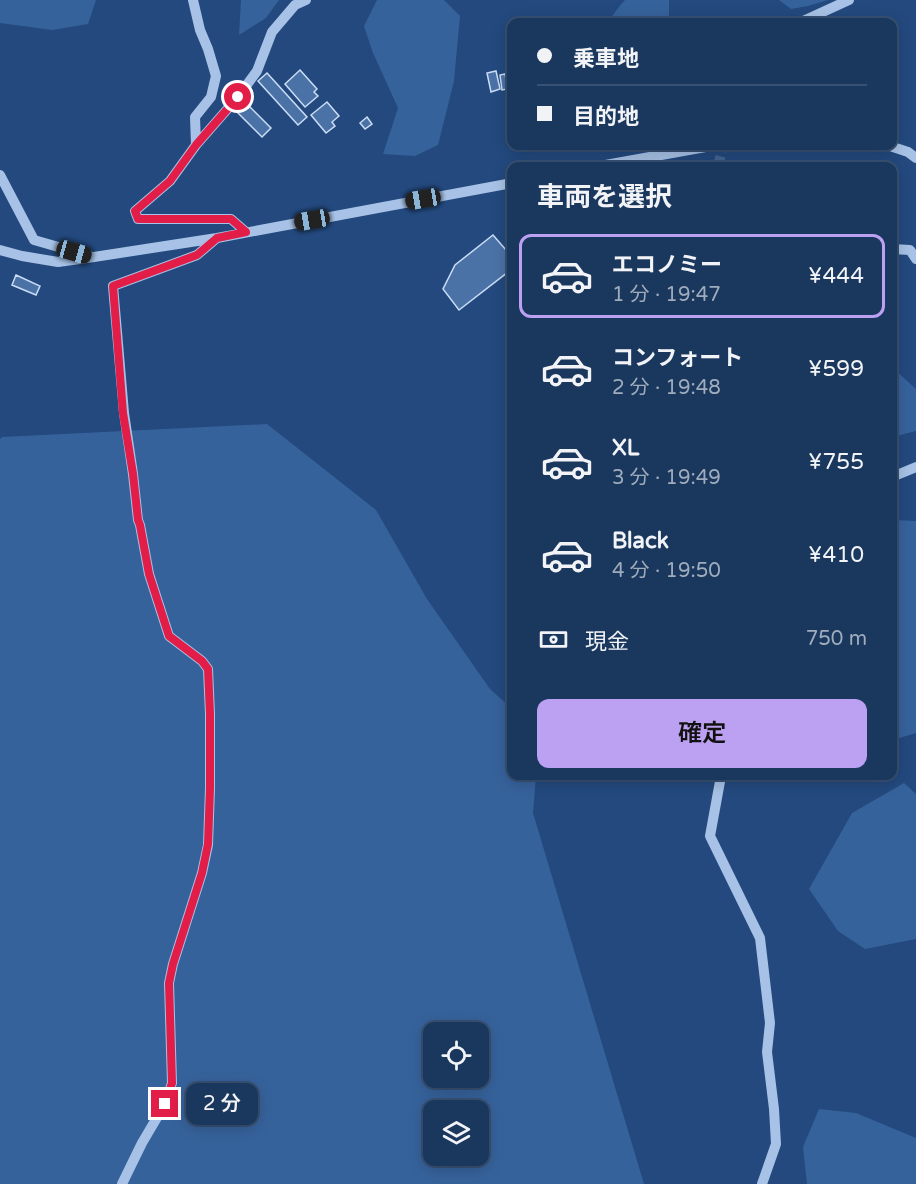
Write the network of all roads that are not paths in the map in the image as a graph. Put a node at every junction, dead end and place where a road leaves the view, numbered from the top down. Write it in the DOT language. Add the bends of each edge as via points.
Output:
graph roads {
  1 [pos="193,0"];
  2 [pos="306,0"];
  3 [pos="849,0"];
  4 [pos="810,18"];
  5 [pos="196,145"];
  6 [pos="897,148"];
  7 [pos="689,150"];
  8 [pos="916,158"];
  9 [pos="622,162"];
  10 [pos="0,175"];
  11 [pos="507,184"];
  12 [pos="246,232"];
  13 [pos="217,238"];
  14 [pos="897,249"];
  15 [pos="0,250"];
  16 [pos="94,257"];
  17 [pos="916,259"];
  18 [pos="916,467"];
  19 [pos="897,475"];
  20 [pos="720,780"];
  21 [pos="122,1184"];
  22 [pos="762,1184"];
  1 -- 5 [label="street" via="216,76 210,97 195,117"];
  2 -- 5 [label="street" via="294,5 272,32 257,70"];
  3 -- 4 [label="street"];
  5 -- 12 [label="street" via="170,181 135,211 138,219 231,219"];
  6 -- 8 [label="street"];
  7 -- 9 [label="street"];
  10 -- 16 [label="street" via="34,240"];
  11 -- 12 [label="street"];
  12 -- 13 [label="street"];
  13 -- 16 [label="street"];
  13 -- 21 [label="street" via="197,255 113,286 123,413 149,574 169,636 208,669 210,714 208,844 169,983 172,1083 165,1104"];
  14 -- 17 [label="street" via="910,250"];
  15 -- 16 [label="street" via="58,262"];
  18 -- 19 [label="street"];
  20 -- 22 [label="street" via="710,836 760,938 770,1023 766,1052 776,1144"];
}
